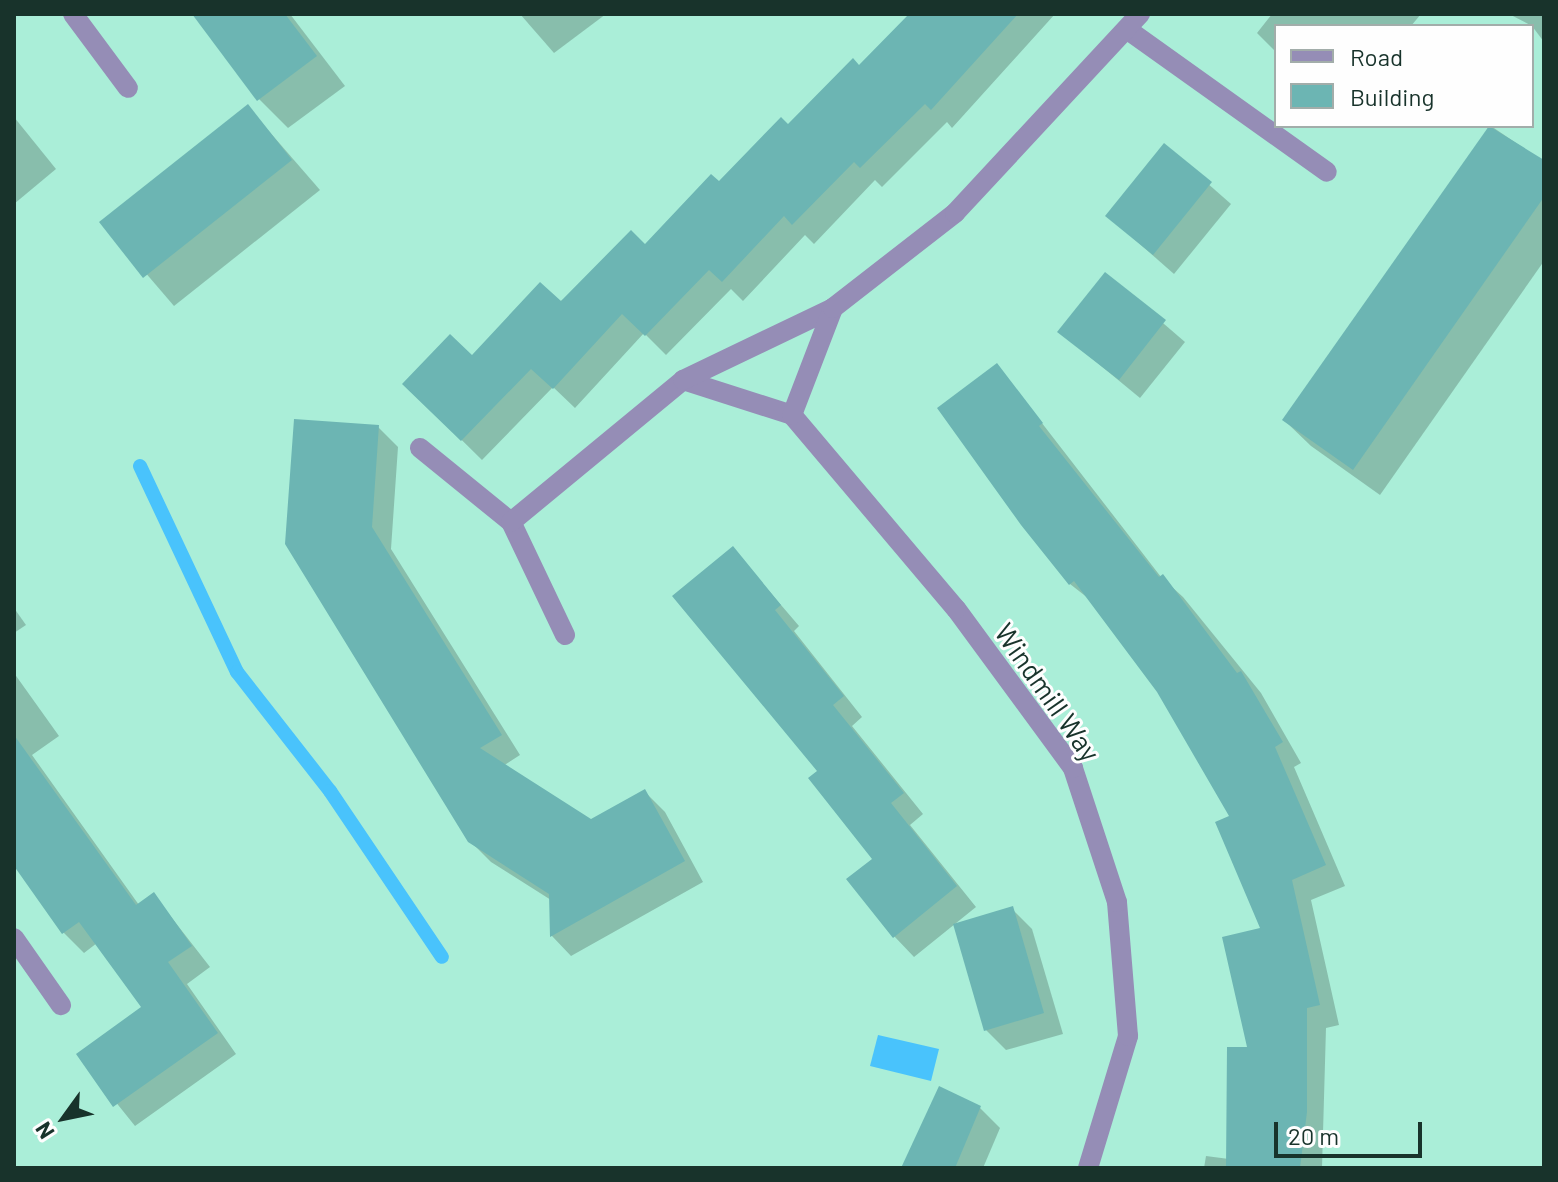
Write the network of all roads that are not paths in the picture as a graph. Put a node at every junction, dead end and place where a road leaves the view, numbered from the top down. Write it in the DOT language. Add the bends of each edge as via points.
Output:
graph roads {
  1 [pos="73,14"];
  2 [pos="1134,22"];
  3 [pos="128,88"];
  4 [pos="1327,172"];
  5 [pos="833,308"];
  6 [pos="683,380"];
  7 [pos="792,415"];
  8 [pos="420,448"];
  9 [pos="511,522"];
  10 [pos="565,635"];
  11 [pos="14,938"];
  12 [pos="61,1005"];
  13 [pos="1088,1168"];
  1 -- 3 [label="street"];
  2 -- 4 [label="street"];
  2 -- 5 [label="street" via="955,213"];
  5 -- 6 [label="street"];
  5 -- 7 [label="street"];
  6 -- 7 [label="street"];
  6 -- 9 [label="street"];
  7 -- 13 [label="street, Windmill Way" via="956,609 1073,768 1117,902 1128,1036"];
  8 -- 9 [label="street"];
  9 -- 10 [label="street"];
  11 -- 12 [label="street"];
}
